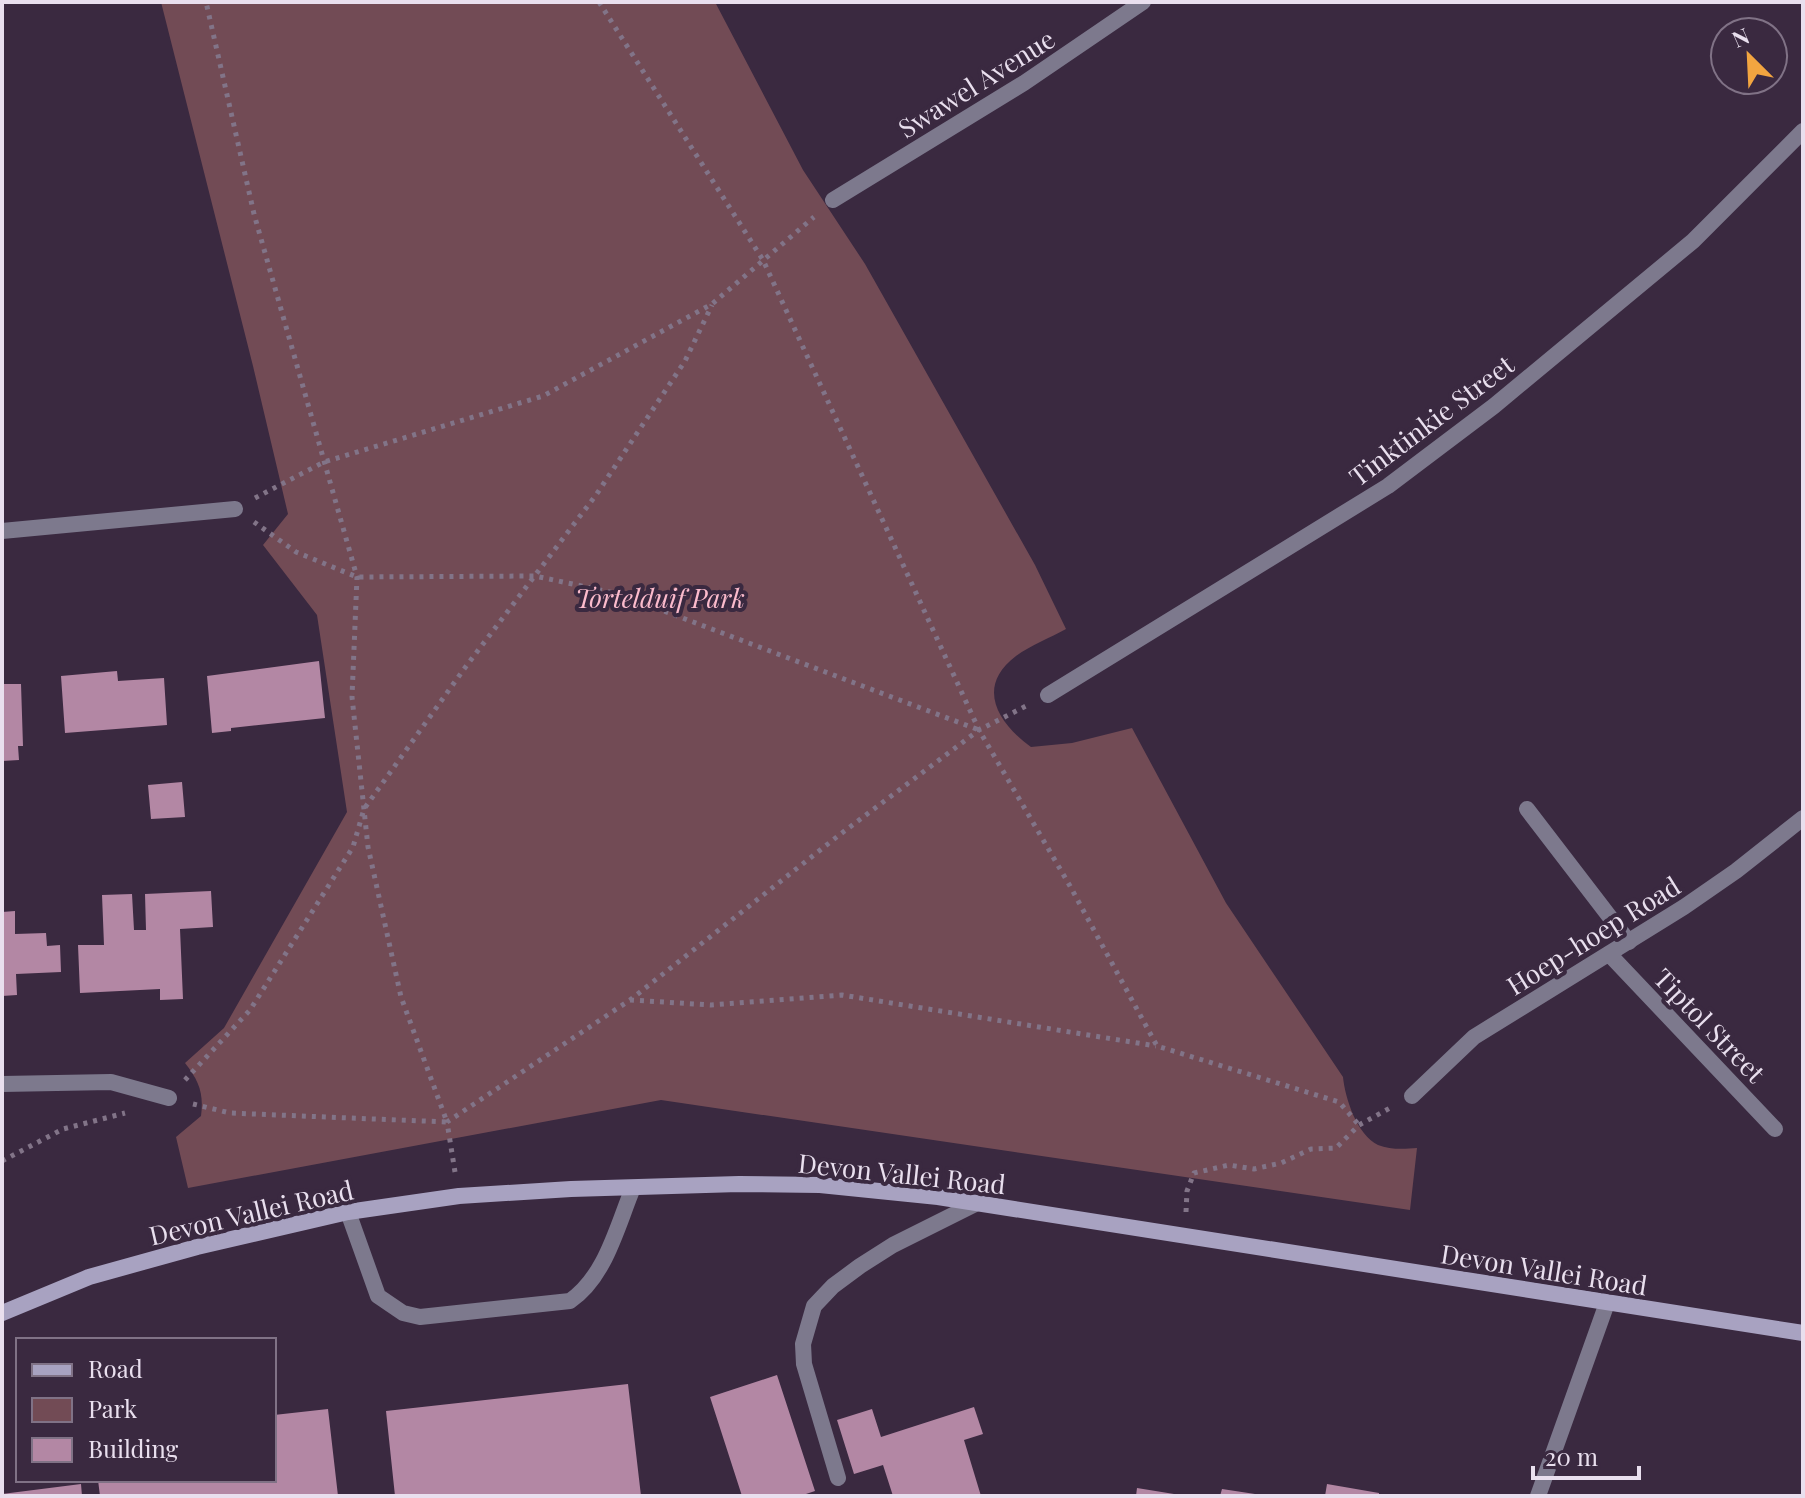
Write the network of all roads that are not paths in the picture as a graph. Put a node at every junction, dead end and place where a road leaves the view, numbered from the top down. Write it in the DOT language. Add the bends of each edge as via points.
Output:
graph roads {
  1 [pos="1143,2"];
  2 [pos="1803,131"];
  3 [pos="833,200"];
  4 [pos="235,509"];
  5 [pos="2,531"];
  6 [pos="1048,695"];
  7 [pos="1527,809"];
  8 [pos="1803,818"];
  9 [pos="1629,942"];
  10 [pos="1610,955"];
  11 [pos="2,1084"];
  12 [pos="1412,1096"];
  13 [pos="169,1098"];
  14 [pos="1775,1129"];
  15 [pos="633,1188"];
  16 [pos="977,1203"];
  17 [pos="348,1212"];
  18 [pos="1607,1303"];
  19 [pos="2,1313"];
  20 [pos="1803,1333"];
  21 [pos="838,1478"];
  22 [pos="1538,1496"];
  1 -- 3 [label="street, Swawel Avenue" via="1024,83"];
  2 -- 6 [label="street, Tinktinkie Street" via="1693,241 1494,406 1388,486"];
  4 -- 5 [label="street"];
  7 -- 9 [label="street"];
  8 -- 9 [label="street, Hoep-hoep Road" via="1736,871"];
  9 -- 10 [label="street, Hoep-hoep Road"];
  10 -- 12 [label="street, Hoep-hoep Road" via="1474,1037"];
  10 -- 14 [label="street, Tiptol Street"];
  11 -- 13 [label="street" via="111,1082"];
  15 -- 16 [label="street, Devon Vallei Road" via="820,1185"];
  15 -- 17 [label="street, Devon Vallei Road" via="459,1196"];
  15 -- 17 [label="street" via="596,1273 570,1301 420,1317 403,1313 378,1296"];
  16 -- 18 [label="street, Devon Vallei Road"];
  16 -- 21 [label="street" via="893,1245 833,1286 814,1306 803,1344 804,1364"];
  17 -- 19 [label="street, Devon Vallei Road" via="89,1277"];
  18 -- 20 [label="street, Devon Vallei Road"];
  18 -- 22 [label="street"];
}
